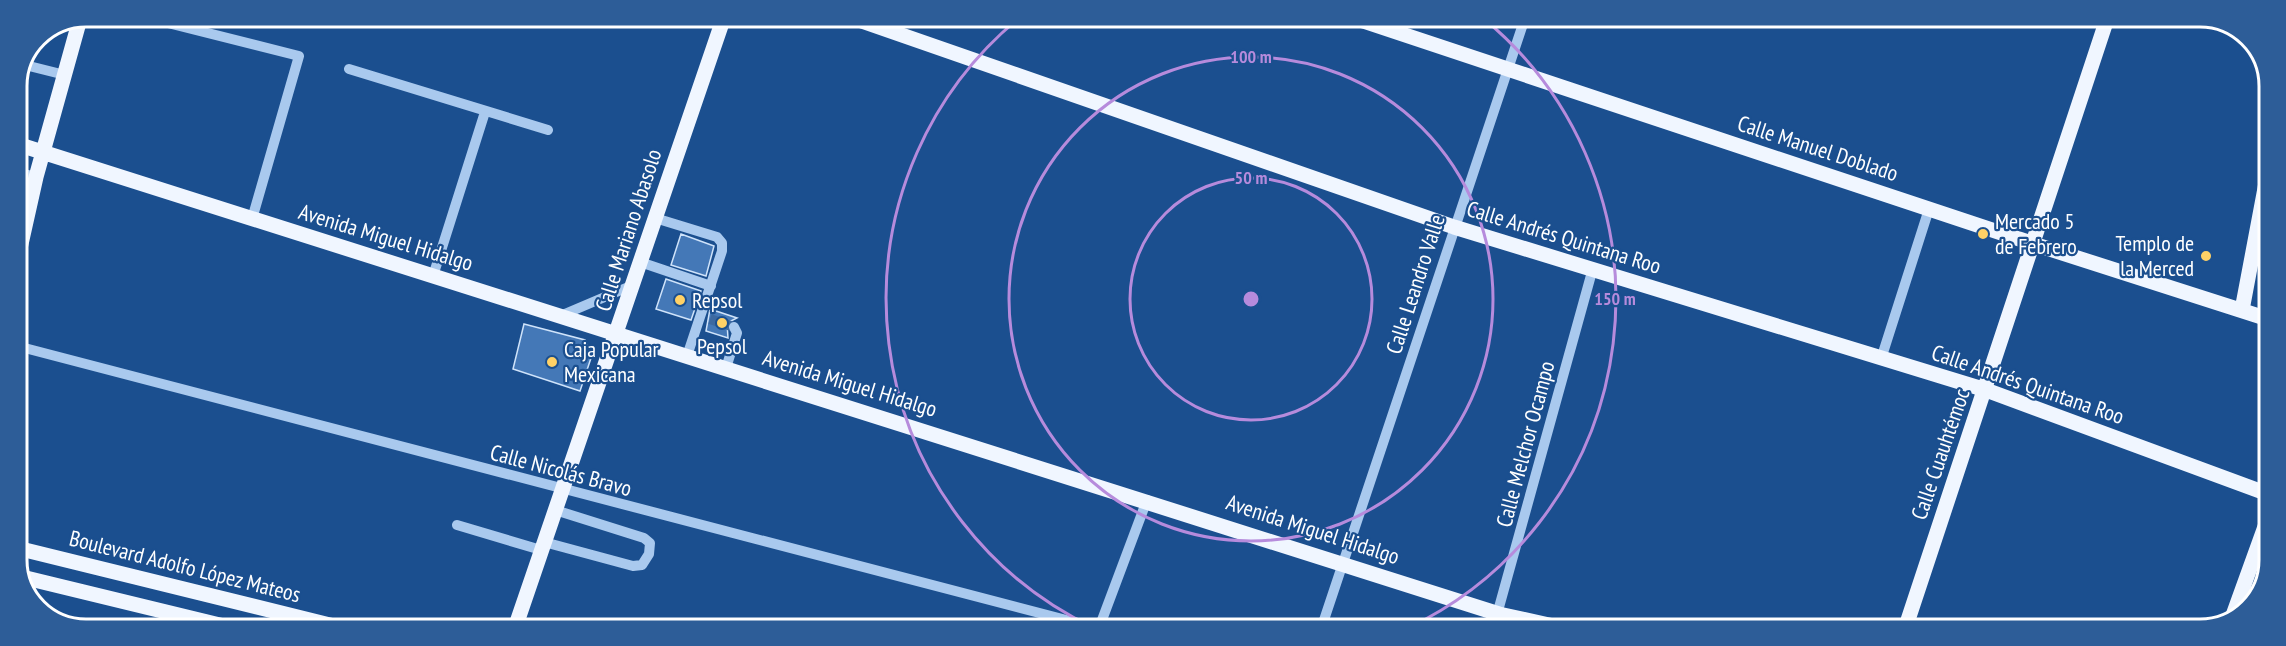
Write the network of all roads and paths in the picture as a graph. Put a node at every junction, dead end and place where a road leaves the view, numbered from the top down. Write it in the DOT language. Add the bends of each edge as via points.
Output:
graph roads {
  1 [pos="187,27"];
  2 [pos="721,27"];
  3 [pos="879,27"];
  4 [pos="1384,27"];
  5 [pos="1522,27"];
  6 [pos="2105,27"];
  7 [pos="78,28"];
  8 [pos="31,67"];
  9 [pos="349,69"];
  10 [pos="1507,69"];
  11 [pos="65,75"];
  12 [pos="485,112"];
  13 [pos="548,130"];
  14 [pos="27,147"];
  15 [pos="44,152"];
  16 [pos="27,175"];
  17 [pos="36,177"];
  18 [pos="1929,209"];
  19 [pos="27,215"];
  20 [pos="655,218"];
  21 [pos="2259,218"];
  22 [pos="252,219"];
  23 [pos="1454,227"];
  24 [pos="2034,244"];
  25 [pos="640,262"];
  26 [pos="1593,268"];
  27 [pos="433,276"];
  28 [pos="633,285"];
  29 [pos="711,286"];
  30 [pos="2241,310"];
  31 [pos="560,316"];
  32 [pos="2259,316"];
  33 [pos="734,327"];
  34 [pos="617,334"];
  35 [pos="27,349"];
  36 [pos="687,356"];
  37 [pos="1881,359"];
  38 [pos="726,368"];
  39 [pos="1986,390"];
  40 [pos="561,490"];
  41 [pos="2259,491"];
  42 [pos="1147,500"];
  43 [pos="555,510"];
  44 [pos="457,525"];
  45 [pos="2259,543"];
  46 [pos="543,546"];
  47 [pos="27,550"];
  48 [pos="1344,562"];
  49 [pos="31,579"];
  50 [pos="2236,607"];
  51 [pos="1499,614"];
  52 [pos="195,619"];
  53 [pos="309,619"];
  54 [pos="519,619"];
  55 [pos="1063,619"];
  56 [pos="1101,619"];
  57 [pos="1324,619"];
  58 [pos="1497,619"];
  59 [pos="1522,619"];
  60 [pos="1908,619"];
  1 -- 22 [label="street" via="299,56"];
  2 -- 20 [label="main road, Calle Mariano Abasolo"];
  3 -- 23 [label="main road, Calle Andrés Quintana Roo"];
  4 -- 10 [label="main road, Calle Manuel Doblado"];
  5 -- 10 [label="street, Calle Leandro Valle"];
  6 -- 24 [label="main road, Calle Cuauhtémoc"];
  7 -- 11 [label="main road"];
  8 -- 11 [label="street"];
  9 -- 12 [label="street"];
  10 -- 18 [label="main road, Calle Manuel Doblado"];
  10 -- 23 [label="street, Calle Leandro Valle"];
  11 -- 15 [label="main road"];
  12 -- 13 [label="street"];
  12 -- 27 [label="street"];
  14 -- 15 [label="main road, Avenida Miguel Hidalgo"];
  15 -- 17 [label="main road"];
  15 -- 22 [label="main road, Avenida Miguel Hidalgo"];
  16 -- 17 [label="street"];
  17 -- 19 [label="main road"];
  18 -- 24 [label="main road, Calle Manuel Doblado"];
  18 -- 37 [label="street"];
  20 -- 25 [label="main road, Calle Mariano Abasolo"];
  20 -- 29 [label="street" via="717,237 722,243"];
  21 -- 30 [label="main road"];
  22 -- 27 [label="main road, Avenida Miguel Hidalgo"];
  23 -- 26 [label="main road, Calle Andrés Quintana Roo"];
  23 -- 48 [label="street, Calle Leandro Valle"];
  24 -- 30 [label="main road, Calle Manuel Doblado"];
  24 -- 39 [label="main road, Calle Cuauhtémoc"];
  25 -- 28 [label="main road, Calle Mariano Abasolo"];
  25 -- 29 [label="street"];
  26 -- 37 [label="main road, Calle Andrés Quintana Roo"];
  26 -- 51 [label="street, Calle Melchor Ocampo"];
  27 -- 31 [label="main road, Avenida Miguel Hidalgo"];
  28 -- 31 [label="street"];
  28 -- 34 [label="main road, Calle Mariano Abasolo"];
  29 -- 36 [label="street" via="705,318"];
  30 -- 32 [label="main road, Calle Manuel Doblado"];
  31 -- 34 [label="main road, Avenida Miguel Hidalgo"];
  33 -- 38 [label="street" via="737,333"];
  34 -- 36 [label="main road, Avenida Miguel Hidalgo"];
  34 -- 40 [label="main road, Calle Mariano Abasolo"];
  35 -- 40 [label="street, Calle Nicolás Bravo"];
  36 -- 38 [label="main road, Avenida Miguel Hidalgo"];
  37 -- 39 [label="main road, Calle Andrés Quintana Roo"];
  38 -- 42 [label="main road, Avenida Miguel Hidalgo"];
  39 -- 41 [label="main road, Calle Andrés Quintana Roo"];
  39 -- 60 [label="main road, Calle Cuauhtémoc"];
  40 -- 43 [label="main road, Calle Mariano Abasolo"];
  40 -- 55 [label="street, Calle Nicolás Bravo"];
  42 -- 48 [label="main road, Avenida Miguel Hidalgo"];
  42 -- 56 [label="street"];
  43 -- 46 [label="main road, Calle Mariano Abasolo"];
  43 -- 46 [label="street" via="644,538 650,543 649,554 642,566 633,566"];
  44 -- 46 [label="street"];
  45 -- 50 [label="main road"];
  46 -- 54 [label="main road, Calle Mariano Abasolo"];
  47 -- 53 [label="main road, Boulevard Adolfo López Mateos"];
  48 -- 51 [label="main road, Avenida Miguel Hidalgo"];
  48 -- 57 [label="street, Calle Leandro Valle"];
  49 -- 52 [label="main road"];
  51 -- 58 [label="street, Calle Melchor Ocampo"];
  51 -- 59 [label="main road, Avenida Miguel Hidalgo"];
}
